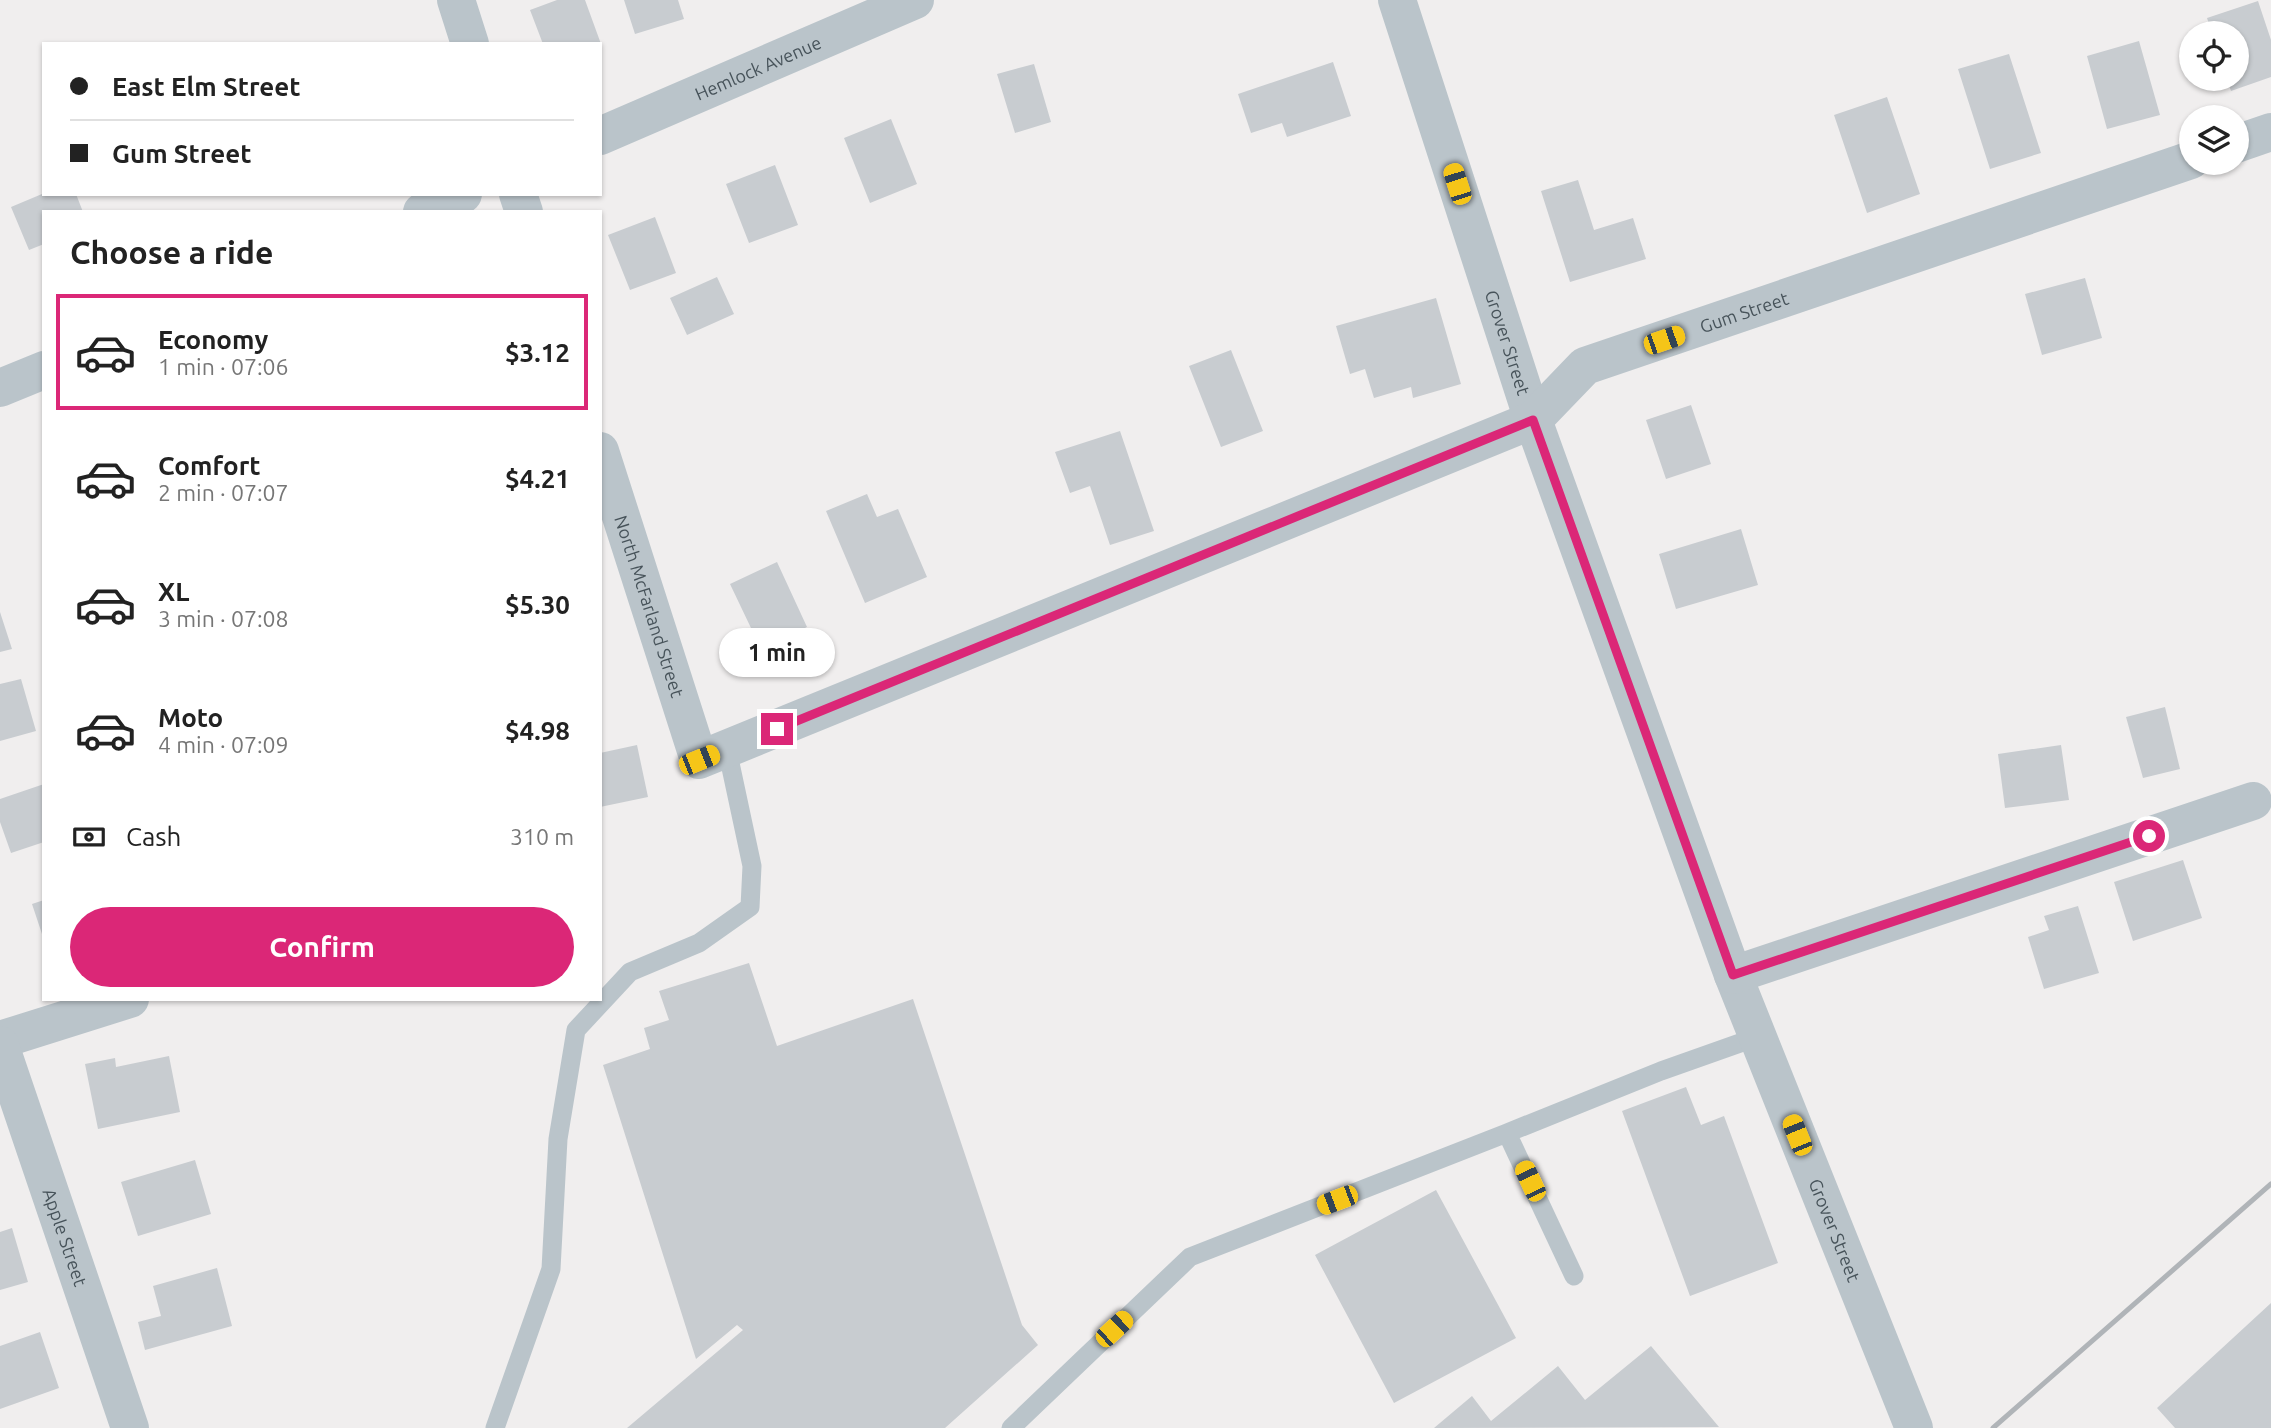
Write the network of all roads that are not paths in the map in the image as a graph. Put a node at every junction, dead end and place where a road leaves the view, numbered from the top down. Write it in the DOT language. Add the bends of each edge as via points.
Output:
graph roads {
  1 [pos="456,0"];
  2 [pos="915,0"];
  3 [pos="1397,0"];
  4 [pos="469,42"];
  5 [pos="2271,132"];
  6 [pos="602,135"];
  7 [pos="2249,140"];
  8 [pos="2179,164"];
  9 [pos="458,196"];
  10 [pos="427,210"];
  11 [pos="42,371"];
  12 [pos="0,388"];
  13 [pos="1533,420"];
  14 [pos="602,456"];
  15 [pos="713,755"];
  16 [pos="2253,801"];
  17 [pos="1733,975"];
  18 [pos="124,1001"];
  19 [pos="1757,1037"];
  20 [pos="0,1043"];
  21 [pos="1507,1133"];
  22 [pos="1574,1276"];
  23 [pos="130,1428"];
  24 [pos="495,1428"];
  25 [pos="1011,1428"];
  26 [pos="1914,1428"];
  1 -- 4 [label="street"];
  2 -- 6 [label="street, Hemlock Avenue"];
  3 -- 13 [label="street, Grover Street"];
  5 -- 7 [label="street"];
  8 -- 13 [label="street, Gum Street" via="1585,366"];
  9 -- 10 [label="street"];
  11 -- 12 [label="street"];
  13 -- 15 [label="street, Gum Street"];
  13 -- 17 [label="street, Grover Street"];
  14 -- 15 [label="street, North McFarland Street"];
  15 -- 24 [label="lane" via="752,866 750,907 699,943 630,972 576,1030 558,1139 551,1269"];
  16 -- 17 [label="street"];
  17 -- 19 [label="street, Grover Street"];
  18 -- 20 [label="street"];
  19 -- 21 [label="lane"];
  19 -- 26 [label="street, Grover Street"];
  20 -- 23 [label="street, Apple Street"];
  21 -- 22 [label="lane"];
  21 -- 25 [label="lane" via="1190,1257"];
}
